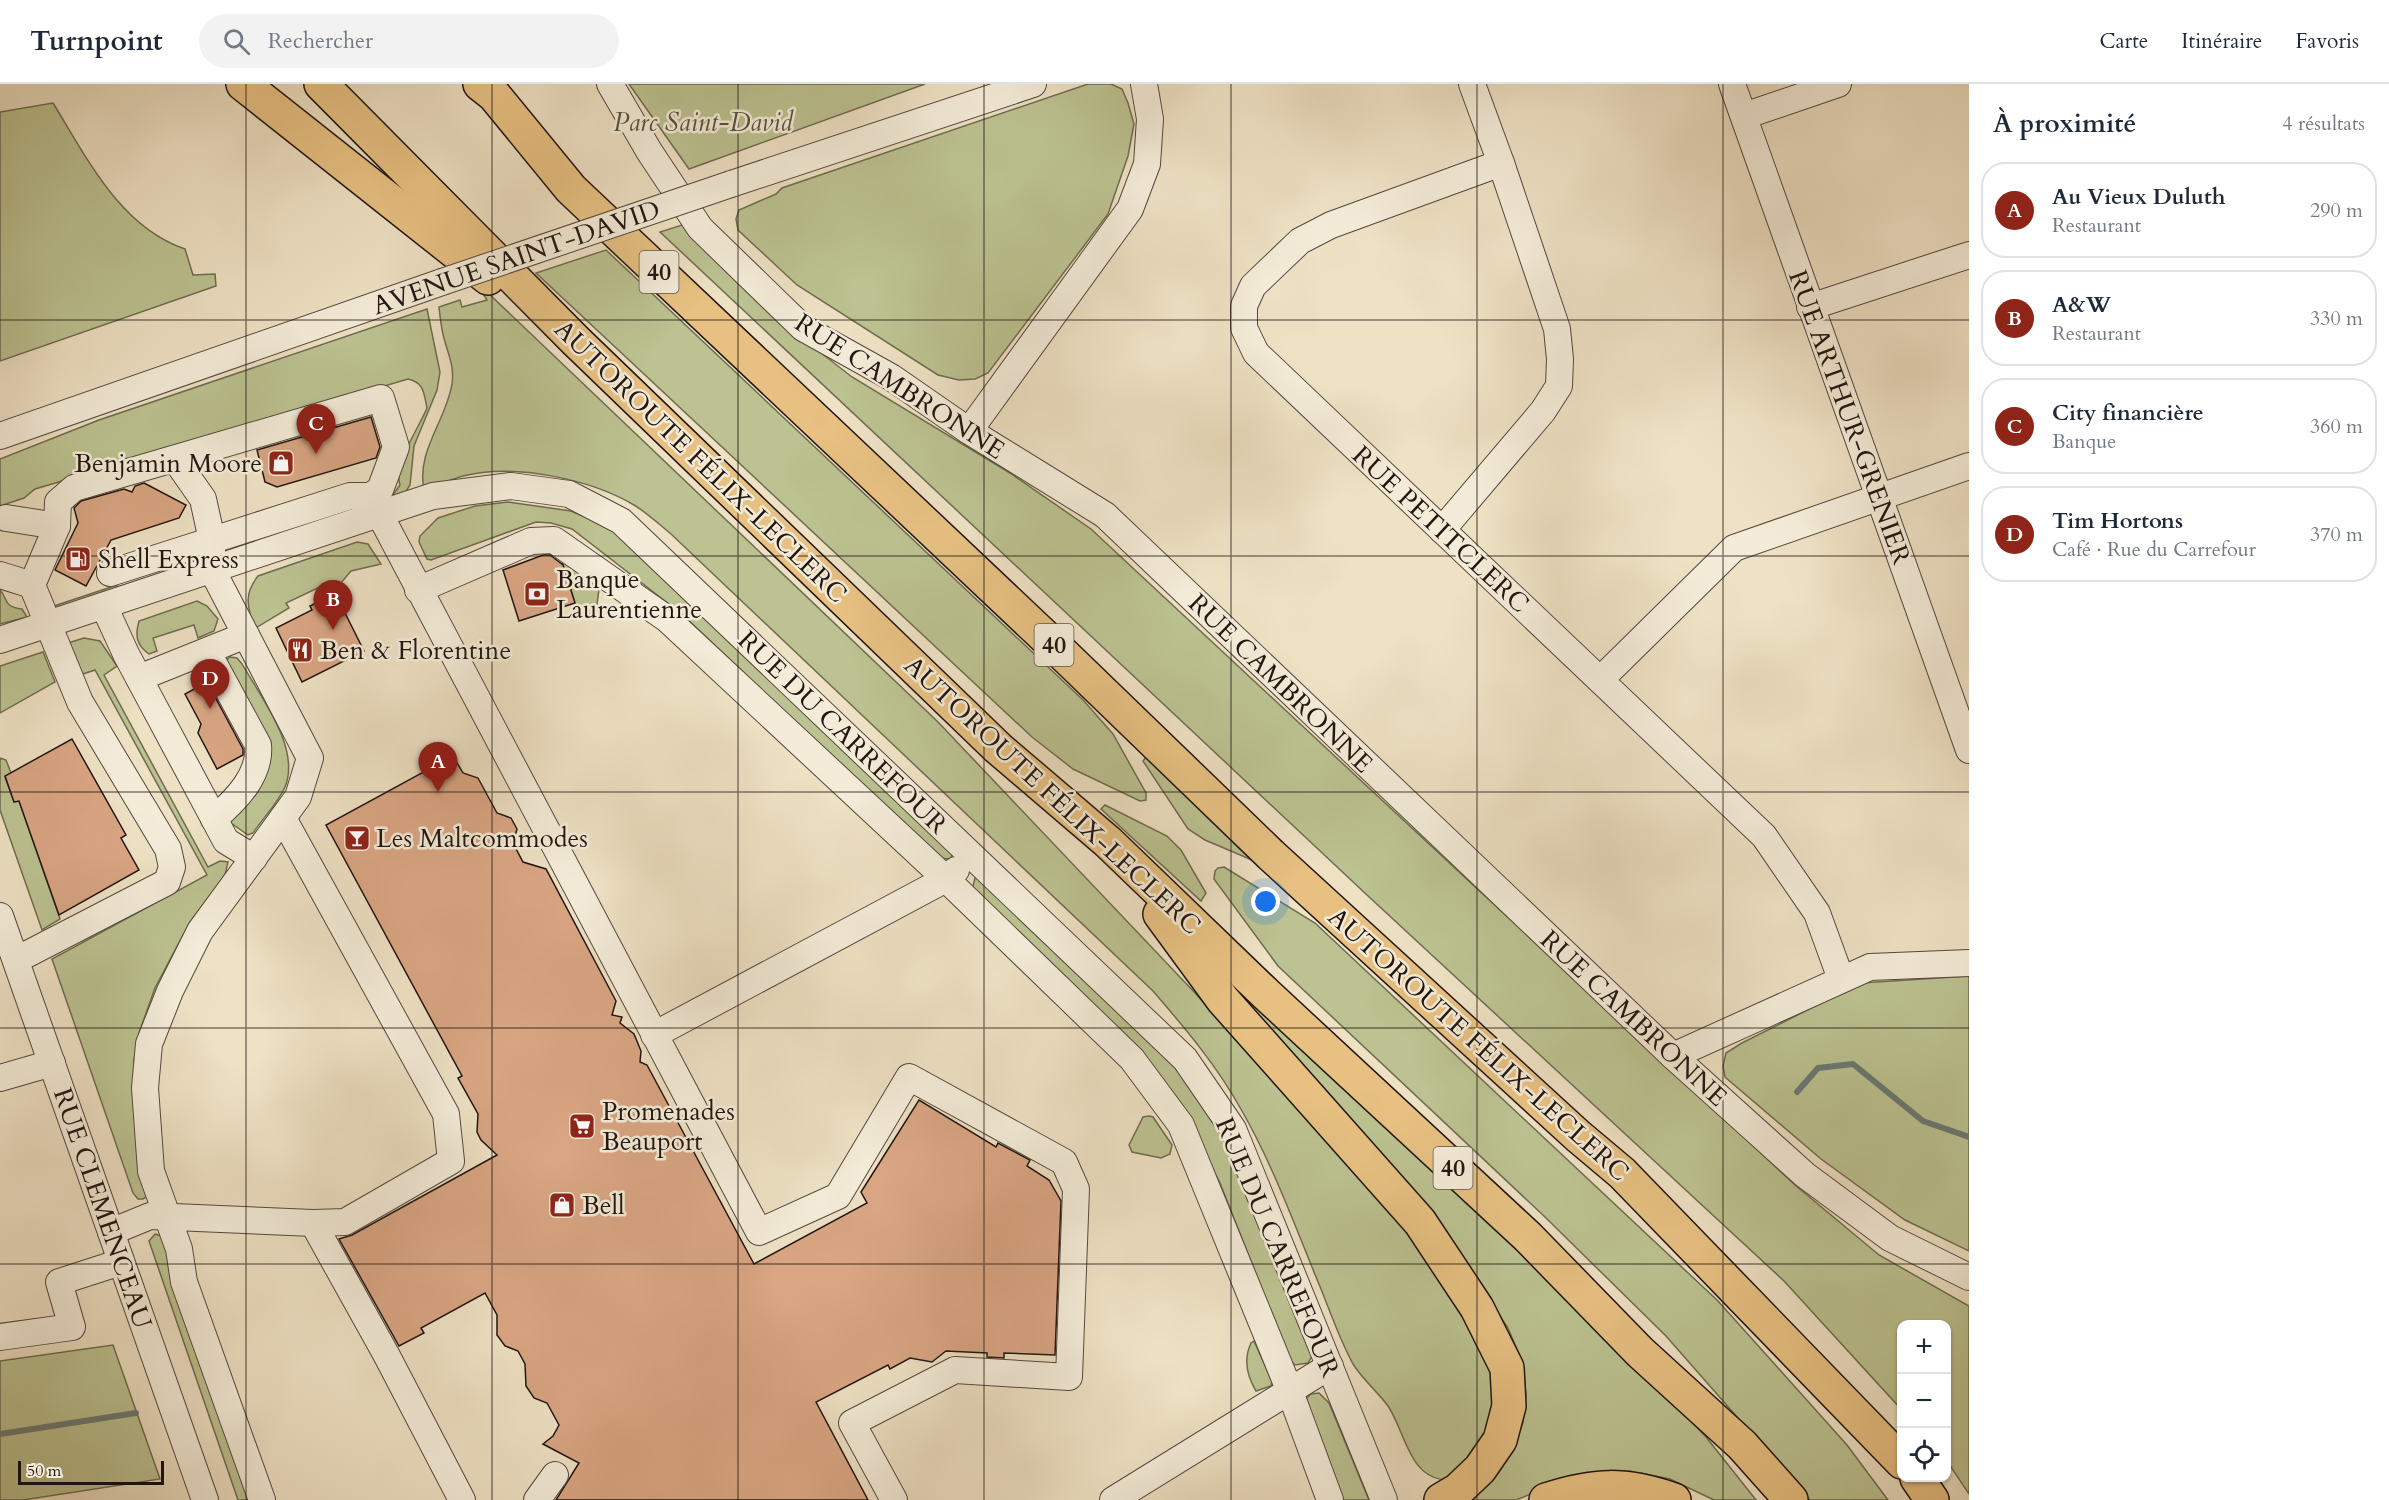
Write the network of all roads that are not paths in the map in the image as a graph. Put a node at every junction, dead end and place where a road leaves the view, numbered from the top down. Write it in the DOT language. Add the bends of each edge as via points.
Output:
graph roads {
  1 [pos="243,84"];
  2 [pos="321,84"];
  3 [pos="610,84"];
  4 [pos="1033,84"];
  5 [pos="1144,84"];
  6 [pos="1472,84"];
  7 [pos="1732,84"];
  8 [pos="1838,84"];
  9 [pos="487,88"];
  10 [pos="1744,116"];
  11 [pos="1501,163"];
  12 [pos="1969,255"];
  13 [pos="1810,307"];
  14 [pos="576,341"];
  15 [pos="969,431"];
  16 [pos="0,436"];
  17 [pos="175,459"];
  18 [pos="1969,466"];
  19 [pos="1879,497"];
  20 [pos="374,505"];
  21 [pos="6,518"];
  22 [pos="57,526"];
  23 [pos="1442,530"];
  24 [pos="212,540"];
  25 [pos="136,565"];
  26 [pos="212,570"];
  27 [pos="110,573"];
  28 [pos="0,576"];
  29 [pos="32,585"];
  30 [pos="418,590"];
  31 [pos="145,592"];
  32 [pos="104,606"];
  33 [pos="48,625"];
  34 [pos="246,635"];
  35 [pos="0,640"];
  36 [pos="207,651"];
  37 [pos="139,678"];
  38 [pos="1600,680"];
  39 [pos="1958,683"];
  40 [pos="1969,750"];
  41 [pos="283,818"];
  42 [pos="214,819"];
  43 [pos="1108,842"];
  44 [pos="972,855"];
  45 [pos="254,858"];
  46 [pos="946,879"];
  47 [pos="0,916"];
  48 [pos="16,960"];
  49 [pos="1969,963"];
  50 [pos="1841,979"];
  51 [pos="654,1035"];
  52 [pos="1672,1056"];
  53 [pos="52,1063"];
  54 [pos="0,1078"];
  55 [pos="167,1216"];
  56 [pos="313,1223"];
  57 [pos="111,1232"];
  58 [pos="121,1262"];
  59 [pos="1969,1277"];
  60 [pos="0,1337"];
  61 [pos="1330,1366"];
  62 [pos="1289,1389"];
  63 [pos="1897,1457"];
  64 [pos="555,1475"];
  65 [pos="1920,1482"];
  66 [pos="198,1498"];
  67 [pos="262,1500"];
  68 [pos="462,1500"];
  69 [pos="537,1500"];
  70 [pos="894,1500"];
  71 [pos="1113,1500"];
  72 [pos="1330,1500"];
  73 [pos="1384,1500"];
  74 [pos="1441,1500"];
  75 [pos="1546,1500"];
  76 [pos="1674,1500"];
  77 [pos="1791,1500"];
  78 [pos="1932,1500"];
  1 -- 14 [label="highway" via="551,328"];
  2 -- 14 [label="highway, AUTOROUTE FÉLIX-LECLERC / 40"];
  3 -- 15 [label="street, RUE CAMBRONNE" via="700,228 794,320 891,377"];
  4 -- 16 [label="street, AVENUE SAINT-DAVID, bridge" via="442,282"];
  5 -- 15 [label="street" via="1150,119 1147,164 1130,209"];
  6 -- 11 [label="street"];
  7 -- 10 [label="street, RUE ARTHUR-GRENIER"];
  8 -- 10 [label="street"];
  9 -- 63 [label="highway, AUTOROUTE FÉLIX-LECLERC / 40" via="571,189 1271,855 1622,1173"];
  10 -- 13 [label="street, RUE ARTHUR-GRENIER"];
  11 -- 23 [label="street" via="1557,328 1559,386 1543,411"];
  11 -- 23 [label="street, RUE PETITCLERC" via="1330,225 1300,241 1253,286 1244,306 1244,328 1256,353"];
  12 -- 13 [label="street"];
  13 -- 19 [label="street, RUE ARTHUR-GRENIER"];
  14 -- 43 [label="highway, AUTOROUTE FÉLIX-LECLERC / 40" via="998,748"];
  15 -- 52 [label="street, RUE CAMBRONNE" via="1105,515"];
  17 -- 20 [label="street" via="381,398 396,447"];
  17 -- 22 [label="street" via="74,488 58,502"];
  17 -- 24 [label="street" via="203,499"];
  18 -- 19 [label="street"];
  19 -- 38 [label="street" via="1734,548"];
  19 -- 39 [label="street, RUE ARTHUR-GRENIER"];
  20 -- 24 [label="street" via="350,496"];
  20 -- 26 [label="street, RUE DU CARREFOUR"];
  20 -- 30 [label="street"];
  20 -- 44 [label="street, RUE DU CARREFOUR" via="510,486 569,494 621,521"];
  21 -- 22 [label="street"];
  22 -- 29 [label="street"];
  23 -- 38 [label="street, RUE PETITCLERC"];
  24 -- 25 [label="street"];
  24 -- 26 [label="street"];
  25 -- 27 [label="street"];
  25 -- 31 [label="street"];
  26 -- 31 [label="street, RUE DU CARREFOUR"];
  26 -- 34 [label="street"];
  28 -- 29 [label="street"];
  29 -- 33 [label="street"];
  30 -- 46 [label="street" via="531,541 554,540 667,619"];
  30 -- 51 [label="street"];
  31 -- 32 [label="street, RUE DU CARREFOUR"];
  32 -- 33 [label="street, RUE DU CARREFOUR"];
  32 -- 37 [label="street"];
  33 -- 35 [label="street, RUE DU CARREFOUR"];
  33 -- 48 [label="street" via="80,702 168,849 172,867 167,882"];
  34 -- 36 [label="street"];
  34 -- 41 [label="street" via="310,758 298,797"];
  36 -- 37 [label="street"];
  36 -- 42 [label="street" via="258,745 259,755 256,769 231,804"];
  37 -- 42 [label="street"];
  38 -- 50 [label="street, RUE PETITCLERC" via="1764,836 1817,913"];
  39 -- 40 [label="street, RUE ARTHUR-GRENIER"];
  41 -- 45 [label="street"];
  41 -- 56 [label="street" via="446,1114 451,1161 345,1222"];
  42 -- 45 [label="street" via="226,842"];
  43 -- 74 [label="highway" via="1223,999 1420,1222 1477,1308 1507,1368 1509,1406 1500,1440 1480,1469"];
  43 -- 77 [label="highway, AUTOROUTE FÉLIX-LECLERC / 40" via="1528,1237 1640,1352 1742,1445"];
  44 -- 46 [label="street"];
  44 -- 61 [label="street, RUE DU CARREFOUR" via="1185,1059 1233,1129"];
  45 -- 55 [label="street" via="200,931 149,1044 145,1088 151,1171"];
  46 -- 51 [label="street"];
  46 -- 62 [label="street" via="1132,1059 1181,1125"];
  47 -- 48 [label="street, RUE CLEMENCEAU"];
  48 -- 53 [label="street, RUE CLEMENCEAU"];
  49 -- 50 [label="street" via="1870,967"];
  50 -- 52 [label="street"];
  51 -- 70 [label="street" via="759,1232 837,1196 909,1077 1064,1162 1076,1189 1069,1377 955,1370 852,1423"];
  52 -- 59 [label="street, RUE CAMBRONNE" via="1805,1175 1890,1238"];
  53 -- 54 [label="street"];
  53 -- 57 [label="street, RUE CLEMENCEAU"];
  55 -- 56 [label="street"];
  55 -- 57 [label="street" via="150,1216"];
  55 -- 67 [label="street" via="179,1250 184,1282"];
  56 -- 68 [label="street"];
  57 -- 58 [label="street, RUE CLEMENCEAU"];
  58 -- 60 [label="street" via="59,1282 72,1327"];
  58 -- 66 [label="street, RUE CLEMENCEAU"];
  61 -- 62 [label="street"];
  61 -- 73 [label="street, RUE DU CARREFOUR"];
  62 -- 71 [label="street"];
  62 -- 72 [label="street"];
  64 -- 69 [label="street"];
  65 -- 78 [label="highway"];
  75 -- 76 [label="highway" via="1607,1486"];
}
